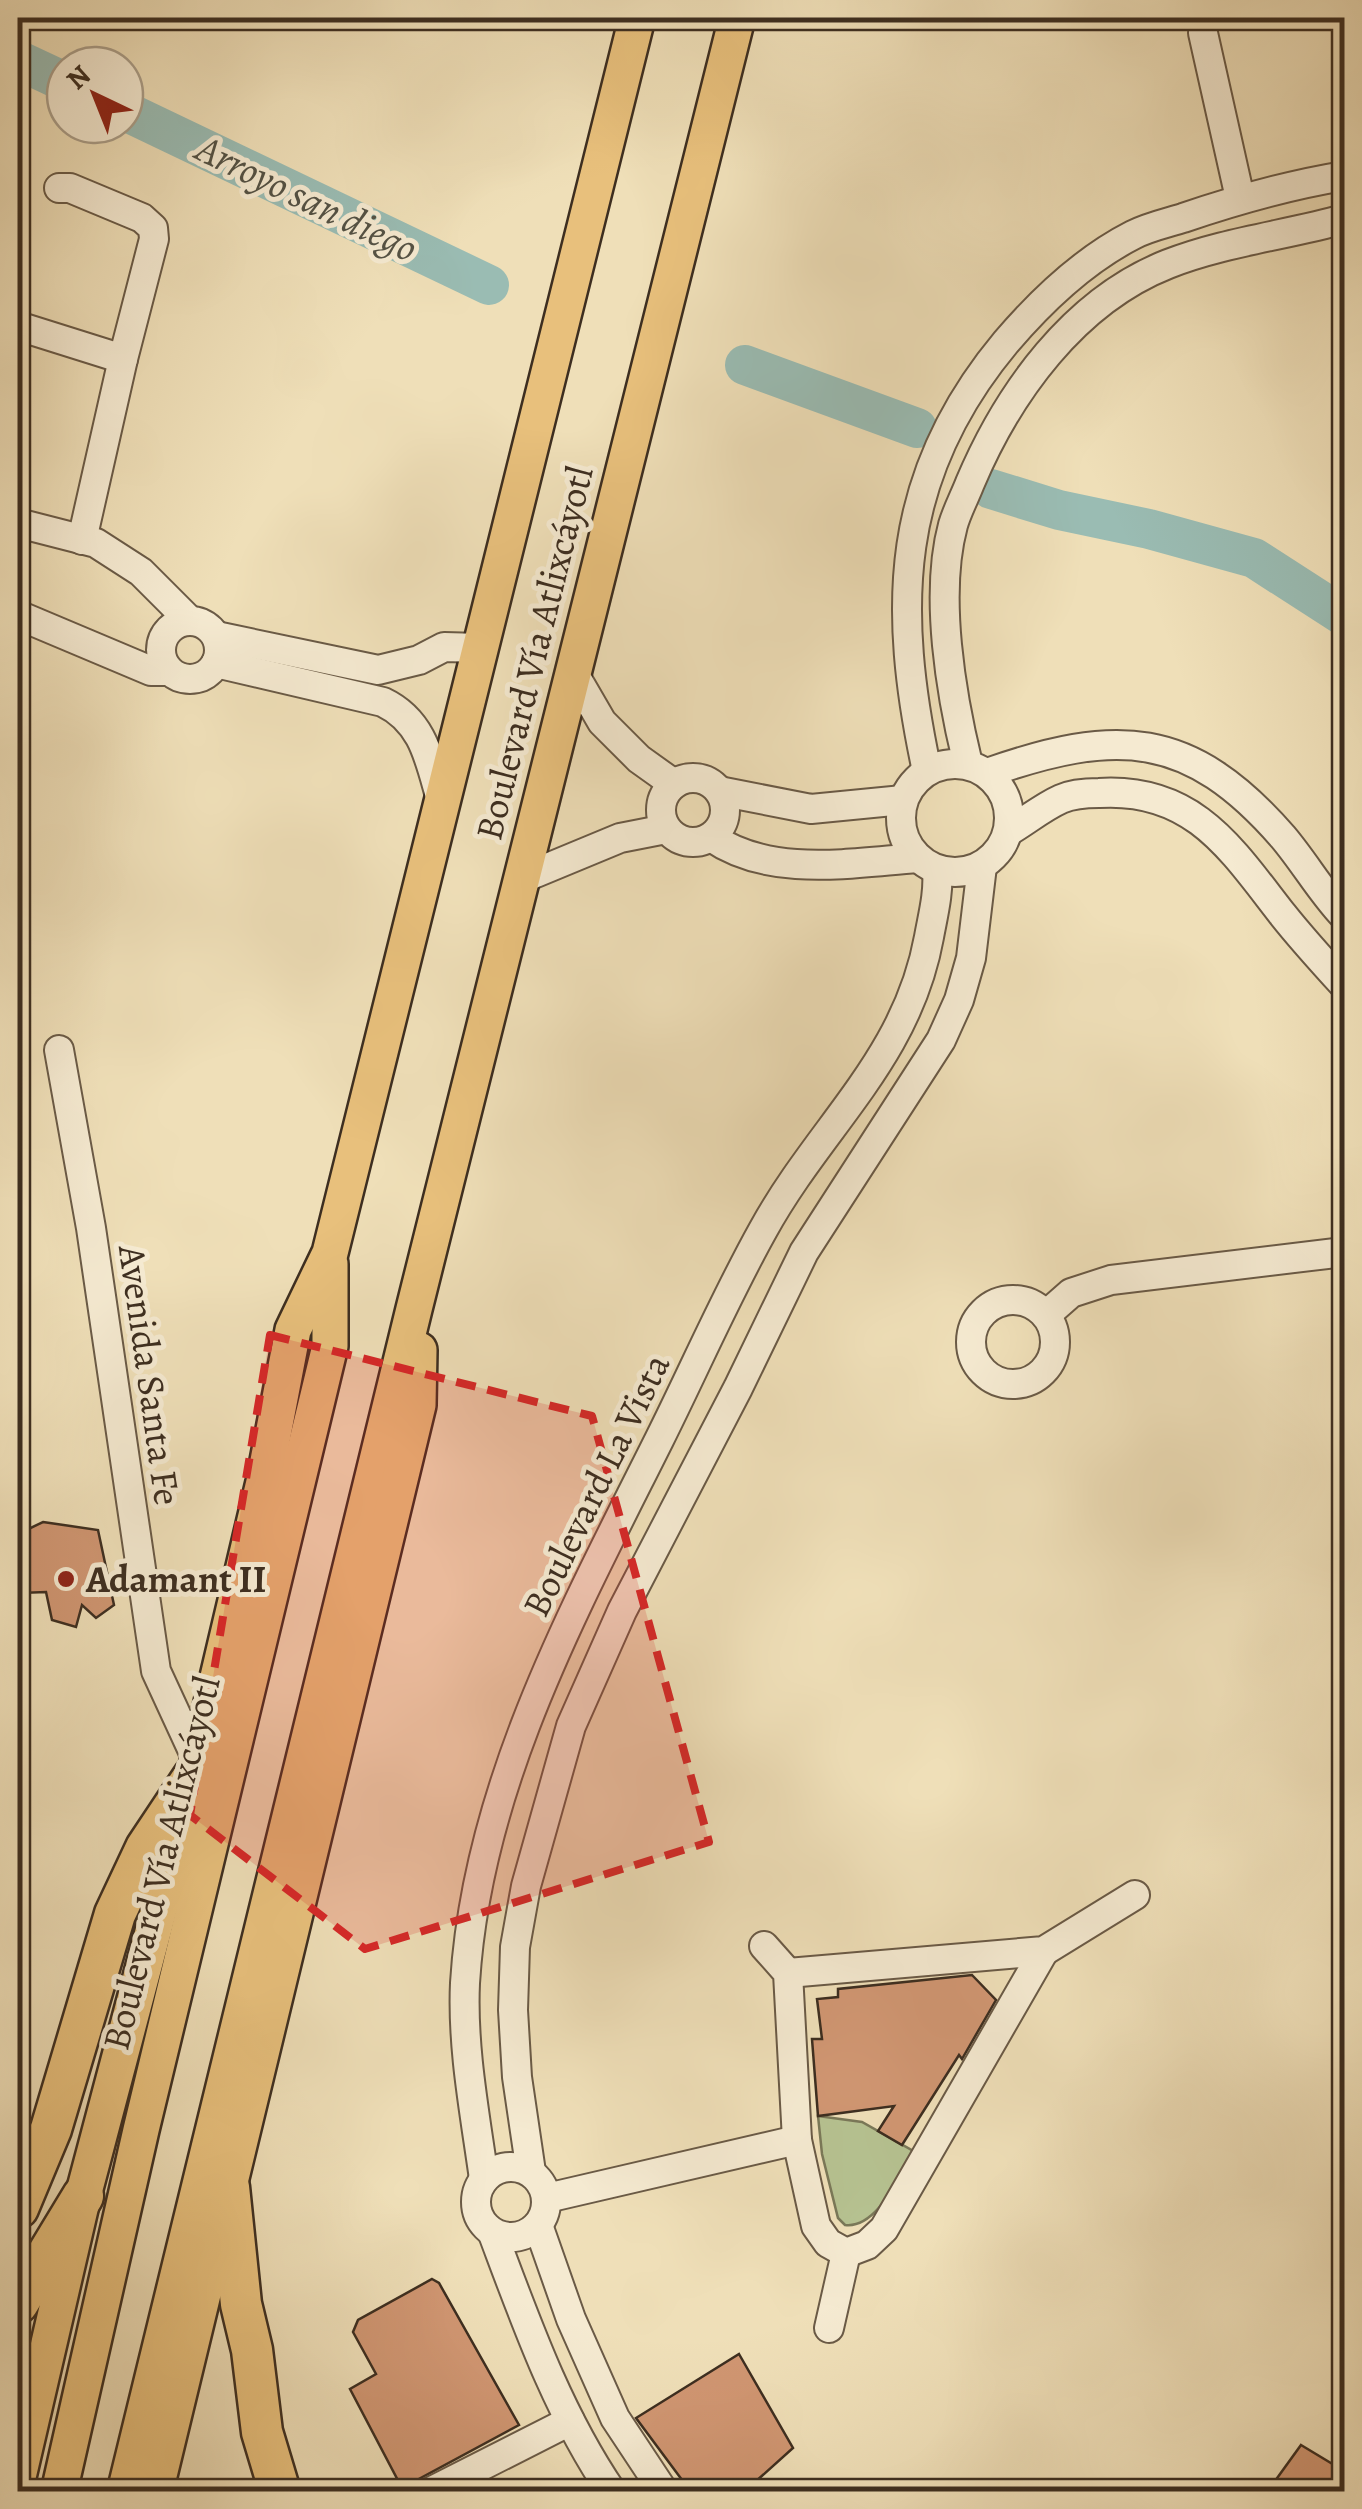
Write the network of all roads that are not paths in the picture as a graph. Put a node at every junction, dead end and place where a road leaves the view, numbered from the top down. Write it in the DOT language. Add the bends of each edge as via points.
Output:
graph roads {
  1 [pos="638,18"];
  2 [pos="737,18"];
  3 [pos="1203,33"];
  4 [pos="1334,178"];
  5 [pos="59,188"];
  6 [pos="1240,198"];
  7 [pos="1340,220"];
  8 [pos="18,326"];
  9 [pos="122,359"];
  10 [pos="18,523"];
  11 [pos="82,540"];
  12 [pos="18,615"];
  13 [pos="190,621"];
  14 [pos="481,648"];
  15 [pos="216,650"];
  16 [pos="168,671"];
  17 [pos="573,672"];
  18 [pos="978,769"];
  19 [pos="927,771"];
  20 [pos="674,784"];
  21 [pos="720,792"];
  22 [pos="903,800"];
  23 [pos="442,804"];
  24 [pos="666,829"];
  25 [pos="1008,831"];
  26 [pos="711,837"];
  27 [pos="927,864"];
  28 [pos="982,866"];
  29 [pos="521,879"];
  30 [pos="1344,916"];
  31 [pos="1344,985"];
  32 [pos="60,1050"];
  33 [pos="1344,1252"];
  34 [pos="330,1253"];
  35 [pos="414,1309"];
  36 [pos="1046,1315"];
  37 [pos="696,1366"];
  38 [pos="738,1388"];
  39 [pos="196,1769"];
  40 [pos="1134,1895"];
  41 [pos="764,1946"];
  42 [pos="1044,1951"];
  43 [pos="788,1973"];
  44 [pos="796,2140"];
  45 [pos="531,2172"];
  46 [pos="484,2178"];
  47 [pos="229,2186"];
  48 [pos="83,2196"];
  49 [pos="546,2198"];
  50 [pos="18,2208"];
  51 [pos="538,2226"];
  52 [pos="493,2234"];
  53 [pos="846,2252"];
  54 [pos="18,2302"];
  55 [pos="829,2328"];
  56 [pos="570,2421"];
  57 [pos="18,2477"];
  58 [pos="59,2492"];
  59 [pos="125,2492"];
  60 [pos="155,2492"];
  61 [pos="280,2492"];
  62 [pos="430,2492"];
  63 [pos="612,2492"];
  64 [pos="664,2492"];
  1 -- 14 [label="main road, Boulevard Vía Atlixcáyotl"];
  2 -- 17 [label="main road, Boulevard Vía Atlixcáyotl"];
  3 -- 6 [label="street"];
  4 -- 6 [label="street"];
  4 -- 7 [label="street"];
  5 -- 9 [label="street" via="153,228"];
  6 -- 19 [label="street" via="1134,234 1088,264 1032,311 975,379 946,428 910,538 912,698"];
  7 -- 18 [label="street" via="1167,264 1110,296 1022,385 988,440 952,525 944,606 958,722"];
  8 -- 9 [label="street"];
  9 -- 11 [label="street"];
  10 -- 11 [label="street"];
  11 -- 13 [label="street" via="129,562"];
  12 -- 16 [label="street" via="151,671"];
  13 -- 15 [label="street" via="200,623"];
  13 -- 16 [label="street" via="176,624 160,646"];
  14 -- 15 [label="street" via="444,647 378,670"];
  14 -- 23 [label="main road, Boulevard Vía Atlixcáyotl"];
  15 -- 16 [label="street" via="207,674 194,680"];
  15 -- 23 [label="street" via="398,709 422,738"];
  17 -- 20 [label="street" via="602,722"];
  17 -- 29 [label="main road, Boulevard Vía Atlixcáyotl"];
  18 -- 19 [label="street" via="947,764"];
  18 -- 25 [label="street" via="1002,789"];
  18 -- 30 [label="street" via="1110,744 1178,755 1238,789"];
  19 -- 22 [label="street"];
  20 -- 21 [label="street" via="698,778"];
  20 -- 24 [label="street" via="660,805"];
  21 -- 22 [label="street" via="810,808"];
  21 -- 26 [label="street" via="725,816"];
  22 -- 27 [label="street" via="905,842"];
  23 -- 34 [label="main road, Boulevard Vía Atlixcáyotl"];
  24 -- 26 [label="street" via="687,842"];
  24 -- 29 [label="street" via="607,842"];
  25 -- 28 [label="street" via="999,852"];
  25 -- 31 [label="street" via="1064,797 1090,793 1137,794 1176,807 1231,846"];
  26 -- 27 [label="street" via="732,852 803,866"];
  27 -- 28 [label="street" via="960,873"];
  27 -- 37 [label="street, Boulevard La Vista" via="938,887 907,1015 763,1229"];
  28 -- 38 [label="street, Boulevard La Vista" via="971,958 941,1040 804,1252"];
  29 -- 35 [label="main road, Boulevard Vía Atlixcáyotl"];
  32 -- 39 [label="street, Avenida Santa Fe" via="156,1671"];
  33 -- 36 [label="street" via="1111,1280 1072,1293"];
  34 -- 39 [label="main road, Boulevard Vía Atlixcáyotl" via="293,1330"];
  34 -- 58 [label="main road, Boulevard Vía Atlixcáyotl" via="330,1346"];
  35 -- 47 [label="main road, Boulevard Vía Atlixcáyotl" via="418,1405"];
  35 -- 59 [label="main road, Boulevard Vía Atlixcáyotl"];
  37 -- 38 [label="street"];
  37 -- 46 [label="street, Boulevard La Vista" via="583,1589 490,1822 465,1984"];
  38 -- 45 [label="street, Boulevard La Vista" via="593,1673 571,1726 526,1886 513,2010"];
  39 -- 48 [label="main road, Boulevard Vía Atlixcáyotl"];
  39 -- 50 [label="highway" via="146,1848 115,1914 51,2129"];
  40 -- 42 [label="street"];
  41 -- 43 [label="street"];
  42 -- 43 [label="street"];
  42 -- 53 [label="street" via="884,2229 868,2245"];
  43 -- 44 [label="street"];
  44 -- 49 [label="street"];
  44 -- 53 [label="street" via="816,2226"];
  45 -- 46 [label="street" via="498,2168"];
  45 -- 49 [label="street"];
  46 -- 52 [label="street" via="475,2209"];
  47 -- 60 [label="main road, Boulevard Vía Atlixcáyotl"];
  47 -- 61 [label="highway" via="262,2432"];
  48 -- 54 [label="highway"];
  48 -- 57 [label="main road, Boulevard Vía Atlixcáyotl"];
  49 -- 51 [label="street"];
  51 -- 52 [label="street" via="509,2238"];
  51 -- 64 [label="street" via="615,2418"];
  52 -- 56 [label="street"];
  53 -- 55 [label="street"];
  56 -- 62 [label="street"];
  56 -- 63 [label="street"];
}
